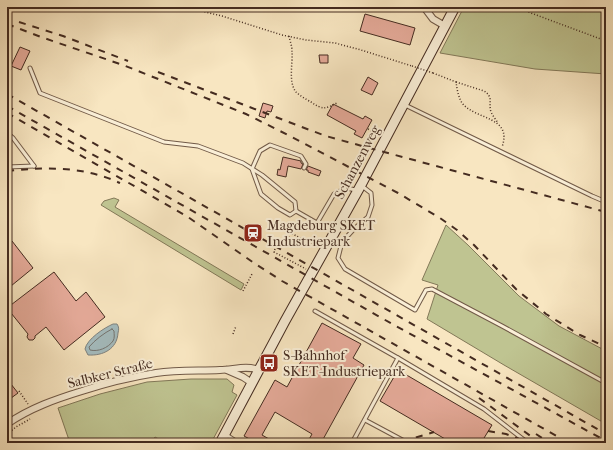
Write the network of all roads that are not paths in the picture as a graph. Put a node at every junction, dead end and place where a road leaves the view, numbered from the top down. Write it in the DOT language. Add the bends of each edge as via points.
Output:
graph roads {
  1 [pos="424,7"];
  2 [pos="455,7"];
  3 [pos="445,26"];
  4 [pos="30,68"];
  5 [pos="404,104"];
  6 [pos="7,133"];
  7 [pos="7,167"];
  8 [pos="304,168"];
  9 [pos="252,169"];
  10 [pos="360,188"];
  11 [pos="606,202"];
  12 [pos="296,211"];
  13 [pos="314,311"];
  14 [pos="398,358"];
  15 [pos="226,370"];
  16 [pos="258,370"];
  17 [pos="252,383"];
  18 [pos="606,383"];
  19 [pos="365,420"];
  20 [pos="7,424"];
  21 [pos="224,434"];
  22 [pos="220,443"];
  23 [pos="239,443"];
  24 [pos="352,443"];
  25 [pos="408,443"];
  26 [pos="528,443"];
  1 -- 3 [label="street" via="433,19"];
  2 -- 3 [label="main road, Schanzenweg"];
  3 -- 5 [label="main road, Schanzenweg"];
  4 -- 9 [label="lane" via="40,93 164,142 198,146 244,163"];
  5 -- 10 [label="main road, Schanzenweg"];
  5 -- 11 [label="lane"];
  6 -- 7 [label="lane" via="34,166"];
  8 -- 9 [label="lane" via="306,164 301,156 270,145 260,150"];
  9 -- 12 [label="lane" via="295,202"];
  9 -- 12 [label="lane" via="261,194 290,215"];
  10 -- 12 [label="lane" via="346,188 334,194 317,223"];
  10 -- 16 [label="main road, Schanzenweg"];
  10 -- 18 [label="lane" via="371,193 372,205 368,217 342,242 338,258 345,269 415,310 426,290 432,289"];
  13 -- 14 [label="lane"];
  14 -- 19 [label="lane"];
  14 -- 26 [label="lane" via="484,409"];
  15 -- 16 [label="street, Salbker Straße" via="252,367"];
  15 -- 17 [label="street, Salbker Straße"];
  15 -- 20 [label="street, Salbker Straße" via="157,372 96,386 55,400"];
  16 -- 17 [label="main road, Schanzenweg"];
  17 -- 21 [label="main road, Schanzenweg"];
  19 -- 24 [label="lane"];
  19 -- 25 [label="lane"];
  21 -- 22 [label="main road, Schanzenweg"];
  21 -- 23 [label="lane"];
}
